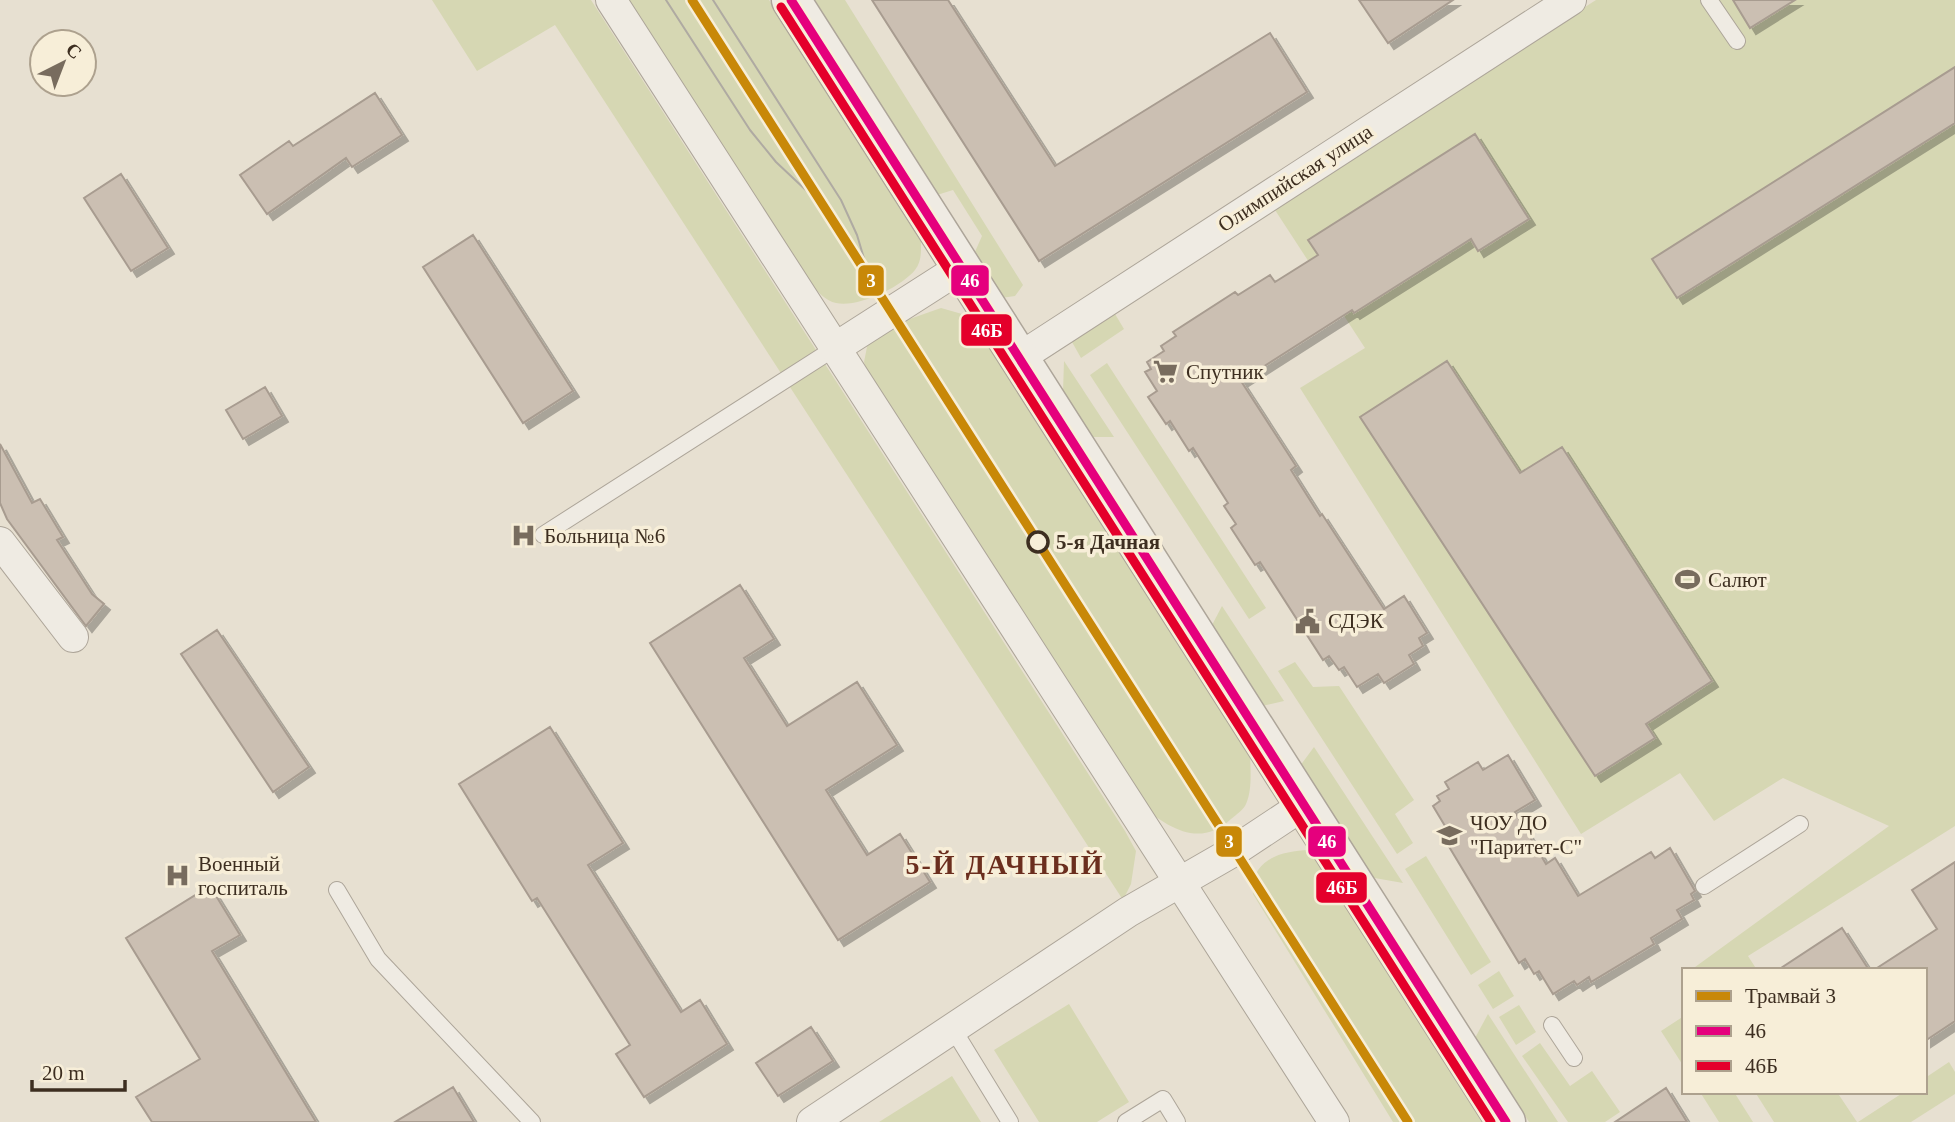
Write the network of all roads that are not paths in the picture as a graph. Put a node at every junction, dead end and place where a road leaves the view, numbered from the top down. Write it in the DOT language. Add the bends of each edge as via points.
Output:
graph roads {
  1 [pos="611,0"];
  2 [pos="790,0"];
  3 [pos="1571,0"];
  4 [pos="1709,0"];
  5 [pos="1737,41"];
  6 [pos="960,268"];
  7 [pos="835,348"];
  8 [pos="1019,358"];
  9 [pos="543,535"];
  10 [pos="0,542"];
  11 [pos="72,637"];
  12 [pos="1305,804"];
  13 [pos="1800,824"];
  14 [pos="1180,882"];
  15 [pos="1704,886"];
  16 [pos="337,890"];
  17 [pos="1552,1025"];
  18 [pos="953,1030"];
  19 [pos="1574,1058"];
  20 [pos="532,1122"];
  21 [pos="812,1122"];
  22 [pos="1010,1122"];
  23 [pos="1126,1122"];
  24 [pos="1177,1122"];
  25 [pos="1334,1122"];
  26 [pos="1506,1122"];
  1 -- 7 [label="street"];
  2 -- 6 [label="street"];
  3 -- 8 [label="street, Олимпийская улица"];
  4 -- 5 [label="lane"];
  6 -- 7 [label="street"];
  6 -- 8 [label="street"];
  7 -- 9 [label="lane"];
  7 -- 14 [label="street"];
  8 -- 12 [label="street"];
  10 -- 11 [label="street"];
  12 -- 14 [label="street"];
  12 -- 26 [label="street"];
  13 -- 15 [label="lane"];
  14 -- 18 [label="street"];
  14 -- 25 [label="street"];
  16 -- 20 [label="lane" via="378,959"];
  17 -- 19 [label="lane"];
  18 -- 21 [label="street"];
  18 -- 22 [label="lane"];
  23 -- 24 [label="lane" via="1163,1099"];
}
